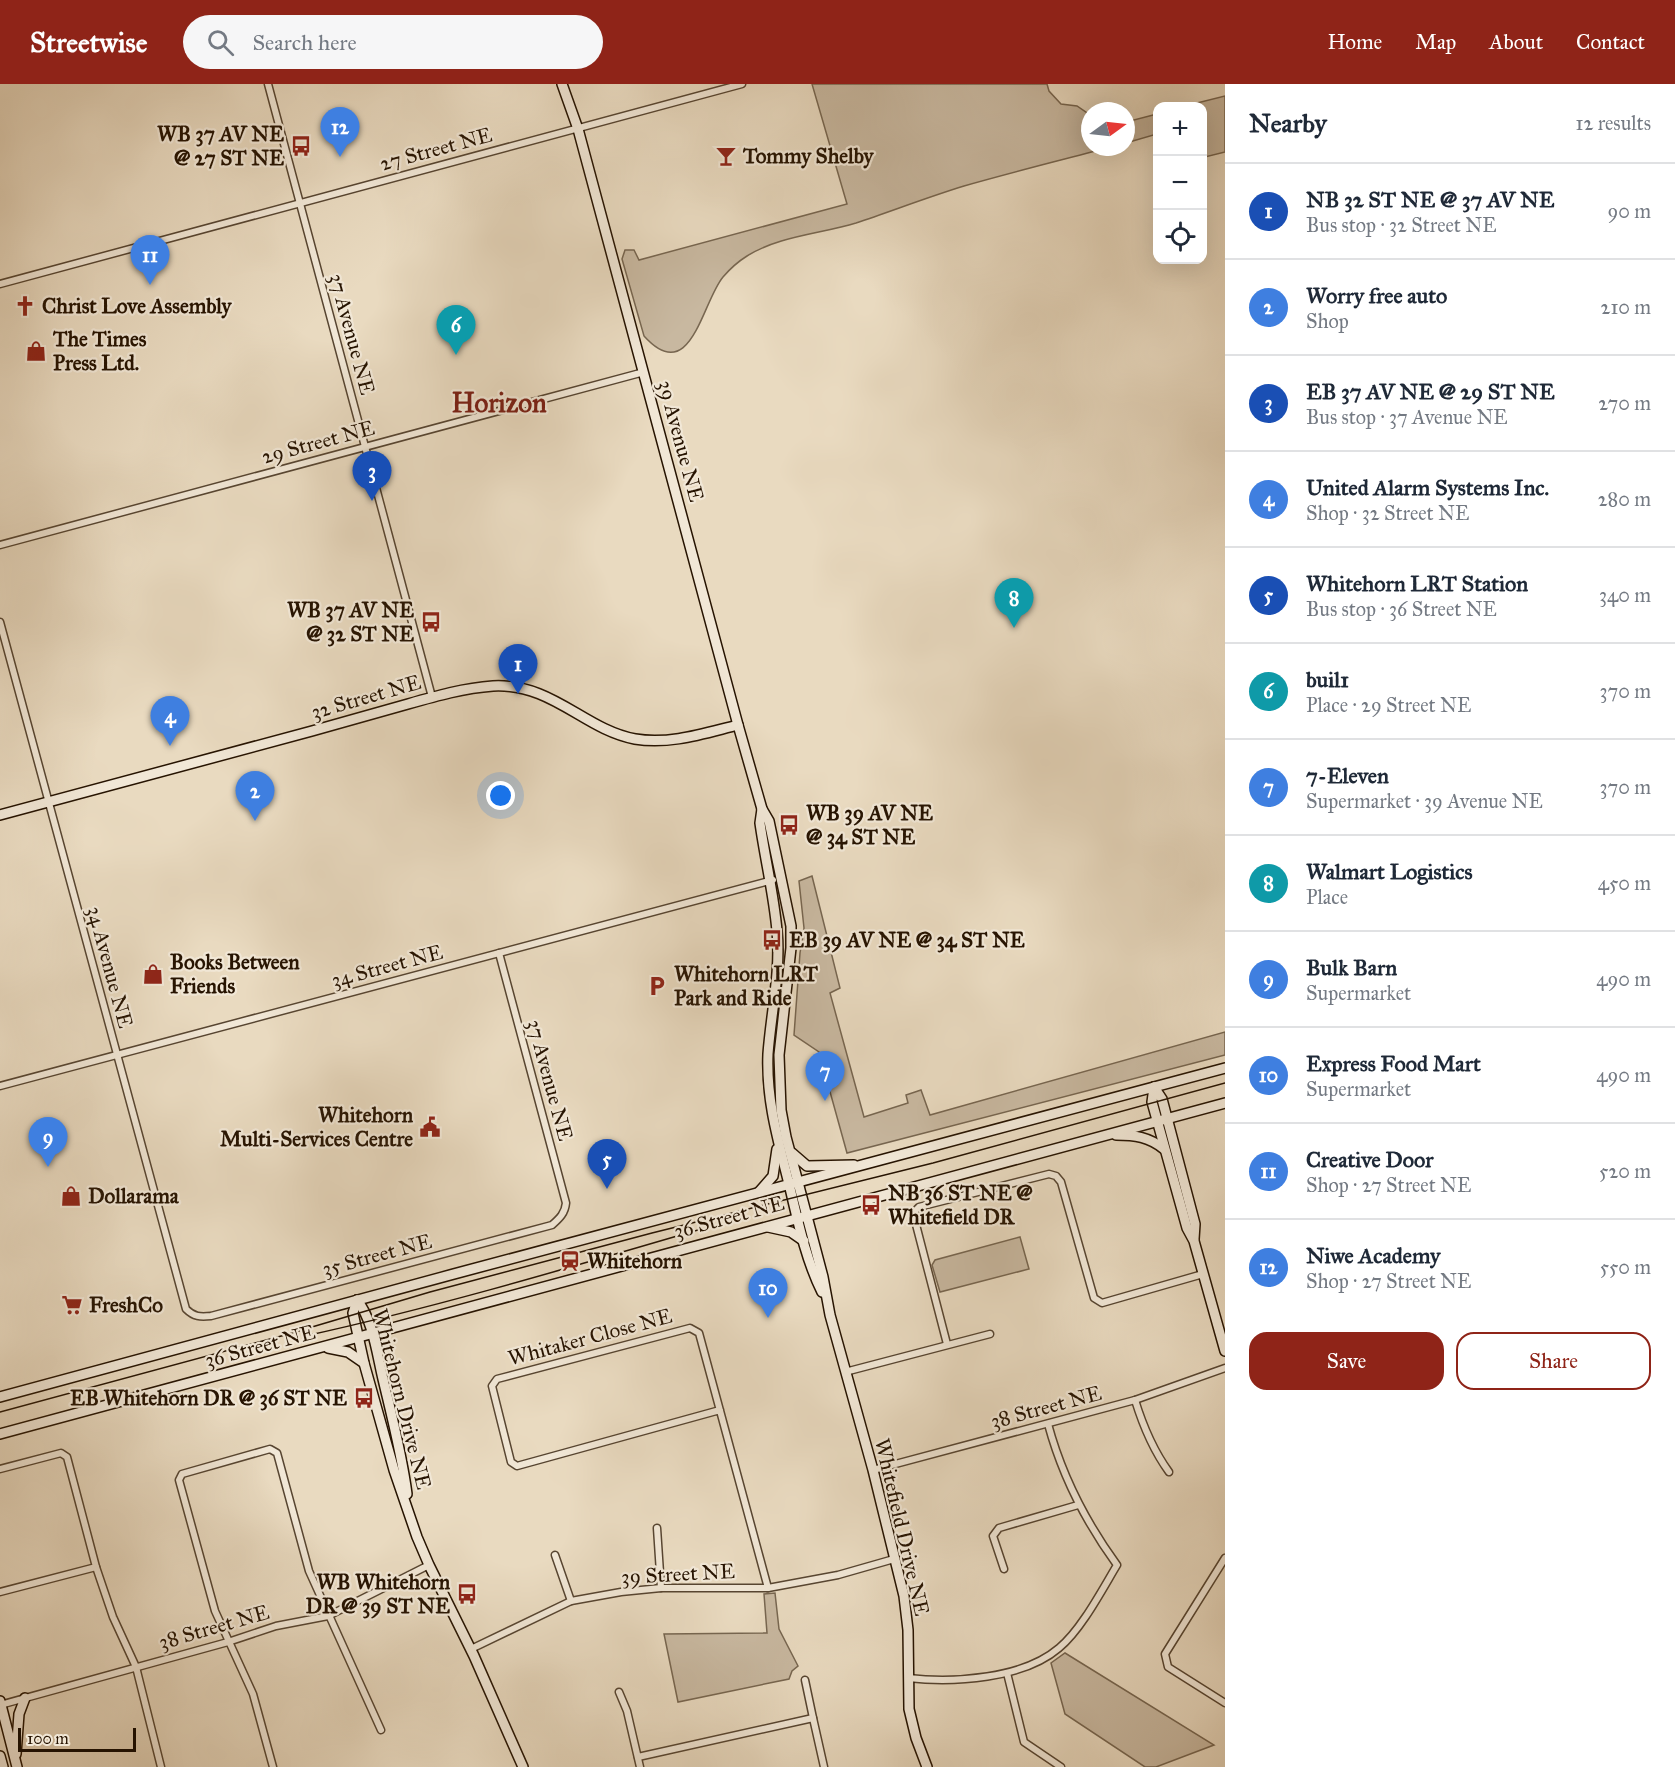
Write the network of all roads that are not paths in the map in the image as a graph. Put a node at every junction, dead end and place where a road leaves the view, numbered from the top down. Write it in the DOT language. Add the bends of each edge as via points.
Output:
graph roads {
  1 [pos="268,84"];
  2 [pos="562,84"];
  3 [pos="742,84"];
  4 [pos="578,129"];
  5 [pos="300,202"];
  6 [pos="0,284"];
  7 [pos="644,372"];
  8 [pos="365,447"];
  9 [pos="0,545"];
  10 [pos="0,622"];
  11 [pos="432,697"];
  12 [pos="738,725"];
  13 [pos="48,803"];
  14 [pos="762,809"];
  15 [pos="0,815"];
  16 [pos="782,877"];
  17 [pos="769,881"];
  18 [pos="499,953"];
  19 [pos="117,1054"];
  20 [pos="1225,1068"];
  21 [pos="0,1086"];
  22 [pos="1154,1087"];
  23 [pos="1225,1103"];
  24 [pos="1167,1118"];
  25 [pos="1157,1120"];
  26 [pos="1107,1134"];
  27 [pos="778,1144"];
  28 [pos="1164,1149"];
  29 [pos="790,1150"];
  30 [pos="862,1166"];
  31 [pos="799,1183"];
  32 [pos="789,1185"];
  33 [pos="757,1194"];
  34 [pos="563,1215"];
  35 [pos="808,1215"];
  36 [pos="797,1217"];
  37 [pos="763,1227"];
  38 [pos="804,1241"];
  39 [pos="1194,1241"];
  40 [pos="1203,1274"];
  41 [pos="825,1297"];
  42 [pos="357,1300"];
  43 [pos="195,1317"];
  44 [pos="371,1334"];
  45 [pos="990,1334"];
  46 [pos="358,1338"];
  47 [pos="947,1344"];
  48 [pos="325,1347"];
  49 [pos="1225,1351"];
  50 [pos="364,1363"];
  51 [pos="1225,1368"];
  52 [pos="845,1372"];
  53 [pos="0,1397"];
  54 [pos="1135,1400"];
  55 [pos="720,1410"];
  56 [pos="1048,1424"];
  57 [pos="0,1434"];
  58 [pos="0,1469"];
  59 [pos="873,1470"];
  60 [pos="1169,1472"];
  61 [pos="1078,1505"];
  62 [pos="410,1512"];
  63 [pos="657,1528"];
  64 [pos="555,1555"];
  65 [pos="1225,1558"];
  66 [pos="894,1559"];
  67 [pos="429,1565"];
  68 [pos="96,1567"];
  69 [pos="1004,1569"];
  70 [pos="661,1588"];
  71 [pos="768,1588"];
  72 [pos="0,1592"];
  73 [pos="571,1601"];
  74 [pos="328,1616"];
  75 [pos="228,1642"];
  76 [pos="471,1649"];
  77 [pos="136,1667"];
  78 [pos="1007,1673"];
  79 [pos="908,1678"];
  80 [pos="805,1680"];
  81 [pos="619,1692"];
  82 [pos="25,1698"];
  83 [pos="0,1703"];
  84 [pos="1225,1703"];
  85 [pos="813,1718"];
  86 [pos="381,1731"];
  87 [pos="0,1756"];
  88 [pos="638,1757"];
  89 [pos="16,1763"];
  90 [pos="3,1767"];
  91 [pos="161,1767"];
  92 [pos="273,1767"];
  93 [pos="523,1767"];
  94 [pos="640,1767"];
  95 [pos="824,1767"];
  96 [pos="927,1767"];
  97 [pos="1061,1767"];
  1 -- 5 [label="street, 37 Avenue NE"];
  2 -- 4 [label="street, 39 Avenue NE"];
  3 -- 4 [label="street, 27 Street NE"];
  4 -- 5 [label="street, 27 Street NE"];
  4 -- 7 [label="street, 39 Avenue NE"];
  5 -- 6 [label="street, 27 Street NE"];
  5 -- 8 [label="street, 37 Avenue NE"];
  7 -- 8 [label="street, 29 Street NE"];
  7 -- 12 [label="street, 39 Avenue NE"];
  8 -- 9 [label="street, 29 Street NE"];
  8 -- 11 [label="street, 37 Avenue NE"];
  10 -- 13 [label="street, 34 Avenue NE"];
  11 -- 12 [label="street, 32 Street NE" via="490,686 519,687 558,702 610,731 650,741 667,741"];
  11 -- 13 [label="street, 32 Street NE"];
  12 -- 14 [label="street, 39 Avenue NE"];
  13 -- 15 [label="street, 32 Street NE"];
  13 -- 19 [label="street, 34 Avenue NE"];
  14 -- 16 [label="street, 39 Avenue NE" via="769,821"];
  14 -- 17 [label="street, 39 Avenue NE" via="760,823"];
  16 -- 17 [label="street, 34 Street NE"];
  16 -- 29 [label="street, 39 Avenue NE" via="791,926 779,1088"];
  17 -- 18 [label="street, 34 Street NE"];
  17 -- 27 [label="street, 39 Avenue NE" via="777,942 768,1092"];
  18 -- 19 [label="street, 34 Street NE"];
  18 -- 34 [label="street, 37 Avenue NE" via="566,1203"];
  19 -- 21 [label="street, 34 Street NE"];
  19 -- 43 [label="street, 34 Avenue NE" via="186,1310"];
  20 -- 22 [label="street, 36 Street NE"];
  22 -- 24 [label="street"];
  22 -- 25 [label="street" via="1152,1102"];
  22 -- 30 [label="street, 36 Street NE"];
  23 -- 24 [label="street, 36 Street NE"];
  24 -- 25 [label="street, 36 Street NE"];
  24 -- 39 [label="street" via="1195,1224"];
  25 -- 26 [label="street, 36 Street NE"];
  25 -- 28 [label="street"];
  26 -- 28 [label="street" via="1140,1136"];
  26 -- 35 [label="street, 36 Street NE"];
  27 -- 32 [label="street, 39 Avenue NE"];
  27 -- 33 [label="street" via="773,1176"];
  28 -- 39 [label="street"];
  29 -- 30 [label="street" via="807,1166"];
  29 -- 31 [label="street, 39 Avenue NE"];
  30 -- 31 [label="street, 36 Street NE"];
  31 -- 32 [label="street, 36 Street NE"];
  31 -- 35 [label="street, 39 Avenue NE"];
  32 -- 33 [label="street, 36 Street NE"];
  32 -- 36 [label="street, 39 Avenue NE"];
  33 -- 42 [label="street, 36 Street NE"];
  34 -- 43 [label="street, 35 Street NE" via="552,1225 211,1316"];
  35 -- 36 [label="street, 36 Street NE"];
  35 -- 41 [label="street, Whitefield Drive NE"];
  36 -- 37 [label="street, 36 Street NE"];
  36 -- 38 [label="street, Whitefield Drive NE"];
  37 -- 38 [label="street" via="791,1232"];
  37 -- 44 [label="street, 36 Street NE"];
  38 -- 41 [label="street, Whitefield Drive NE"];
  39 -- 40 [label="street"];
  40 -- 47 [label="street" via="1102,1303 1094,1298 1061,1182 1049,1174 919,1207 913,1213"];
  40 -- 49 [label="street"];
  41 -- 52 [label="street, Whitefield Drive NE"];
  42 -- 44 [label="street, Whitehorn Drive NE" via="365,1310"];
  42 -- 46 [label="street, Whitehorn Drive NE" via="353,1313"];
  42 -- 53 [label="street, 36 Street NE"];
  44 -- 46 [label="street, 36 Street NE"];
  44 -- 62 [label="street, Whitehorn Drive NE" via="404,1468"];
  45 -- 47 [label="street"];
  46 -- 48 [label="street, 36 Street NE"];
  46 -- 50 [label="street, Whitehorn Drive NE"];
  47 -- 52 [label="street"];
  48 -- 50 [label="street" via="348,1352"];
  48 -- 57 [label="street, 36 Street NE"];
  50 -- 62 [label="street, Whitehorn Drive NE"];
  51 -- 54 [label="street, 38 Street NE"];
  52 -- 59 [label="street, Whitefield Drive NE"];
  54 -- 56 [label="street, 38 Street NE"];
  54 -- 60 [label="street" via="1156,1455"];
  55 -- 55 [label="street, Whitaker Close NE" via="699,1333 690,1328 497,1379 492,1386 511,1462 517,1466"];
  55 -- 71 [label="street, Whitaker Close NE"];
  56 -- 59 [label="street, 38 Street NE"];
  56 -- 61 [label="street" via="1057,1457"];
  58 -- 68 [label="street" via="61,1453 67,1456"];
  59 -- 66 [label="street, Whitefield Drive NE"];
  61 -- 69 [label="street" via="999,1528 993,1536"];
  61 -- 78 [label="street" via="1117,1565 1060,1648 1041,1661"];
  62 -- 67 [label="street, Whitehorn Drive NE"];
  63 -- 70 [label="street"];
  64 -- 73 [label="street"];
  65 -- 84 [label="street" via="1165,1654 1168,1667"];
  66 -- 71 [label="street, 39 Street NE" via="838,1575"];
  66 -- 79 [label="street, Whitefield Drive NE" via="908,1630"];
  67 -- 74 [label="street, 38 Street NE"];
  67 -- 76 [label="street, Whitehorn Drive NE"];
  68 -- 72 [label="street"];
  68 -- 77 [label="street"];
  70 -- 71 [label="street, 39 Street NE"];
  70 -- 73 [label="street, 39 Street NE"];
  73 -- 76 [label="street, 39 Street NE"];
  74 -- 75 [label="street, 38 Street NE" via="276,1626"];
  74 -- 75 [label="street" via="309,1571 277,1453 270,1449 182,1474 179,1480 208,1591"];
  74 -- 86 [label="street"];
  75 -- 77 [label="street, 38 Street NE"];
  75 -- 92 [label="street" via="253,1694"];
  76 -- 93 [label="street, Whitehorn Drive NE"];
  77 -- 82 [label="street, 38 Street NE"];
  77 -- 91 [label="street"];
  78 -- 79 [label="street"];
  78 -- 97 [label="street" via="1024,1742"];
  79 -- 96 [label="street, Whitefield Drive NE" via="909,1709"];
  80 -- 85 [label="street"];
  81 -- 88 [label="street"];
  82 -- 83 [label="street, 38 Street NE"];
  82 -- 89 [label="street" via="19,1714"];
  83 -- 89 [label="street"];
  85 -- 88 [label="street"];
  85 -- 95 [label="street"];
  87 -- 90 [label="street"];
  88 -- 94 [label="street"];
}
